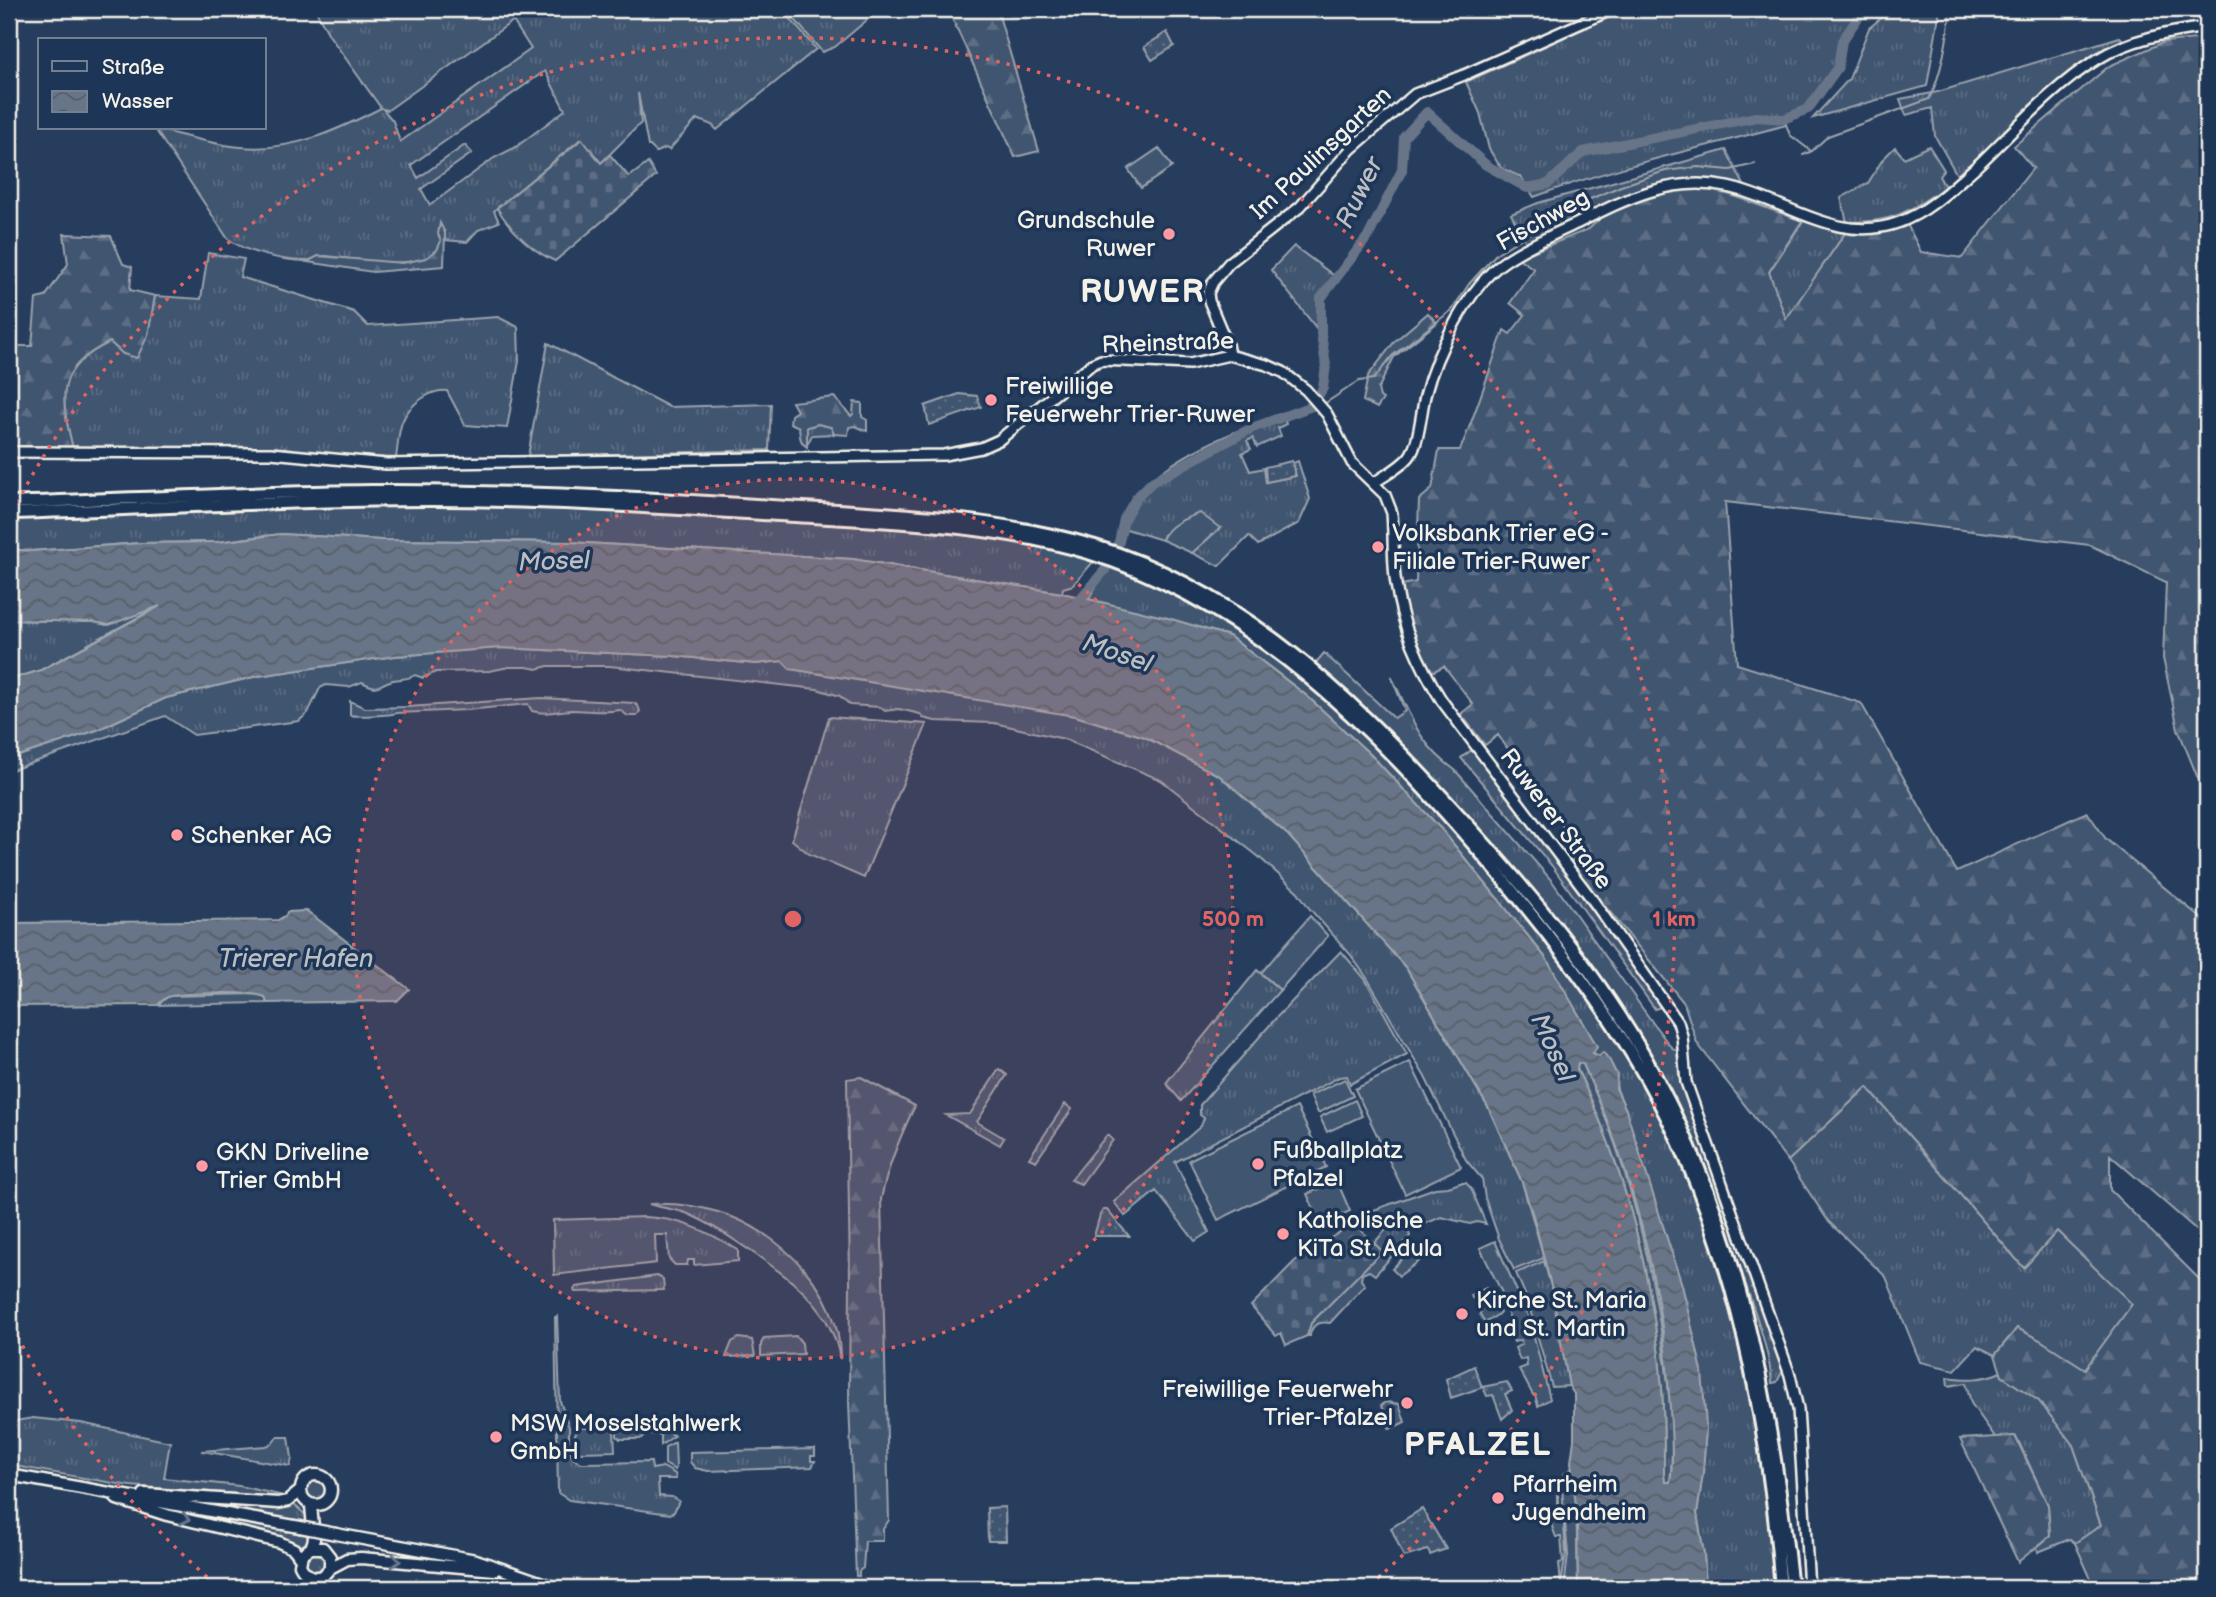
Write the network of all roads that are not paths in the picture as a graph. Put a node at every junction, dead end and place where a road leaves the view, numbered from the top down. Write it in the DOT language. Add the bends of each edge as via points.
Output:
graph roads {
  1 [pos="1613,9"];
  2 [pos="2207,27"];
  3 [pos="1228,355"];
  4 [pos="1295,381"];
  5 [pos="9,452"];
  6 [pos="1374,483"];
  7 [pos="9,503"];
  8 [pos="9,513"];
  9 [pos="1091,549"];
  10 [pos="1135,565"];
  11 [pos="9,1475"];
  12 [pos="97,1490"];
  13 [pos="300,1491"];
  14 [pos="110,1493"];
  15 [pos="324,1503"];
  16 [pos="311,1505"];
  17 [pos="311,1548"];
  18 [pos="323,1549"];
  19 [pos="300,1559"];
  20 [pos="330,1568"];
  21 [pos="514,1572"];
  22 [pos="557,1588"];
  23 [pos="1781,1588"];
  24 [pos="1792,1588"];
  25 [pos="1809,1588"];
  1 -- 3 [label="main road, Im Paulinsgarten" via="1409,97 1351,149 1300,207 1222,270 1210,286 1208,297"];
  2 -- 6 [label="main road, Fischweg" via="2143,40 2096,60 2062,85 1946,194 1899,222 1848,229 1727,187 1671,185 1600,211 1503,262 1478,286 1448,335 1425,393 1410,455"];
  3 -- 4 [label="main road, Rheinstraße" via="1267,365"];
  3 -- 5 [label="main road, Rheinstraße" via="1189,364 1101,360 999,440 955,454 386,464 271,453"];
  4 -- 6 [label="main road, Ruwerer Straße" via="1327,414 1352,463"];
  6 -- 25 [label="main road, Ruwerer Straße" via="1390,504 1398,597 1410,640 1429,680 1678,1022 1686,1082 1798,1409"];
  7 -- 9 [label="highway" via="248,493 567,494 939,518 1031,529"];
  8 -- 9 [label="highway" via="368,500 580,504 936,526"];
  9 -- 10 [label="highway"];
  10 -- 23 [label="highway" via="1254,636 1366,729 1444,810 1524,904 1615,1025 1664,1111 1716,1240 1755,1395"];
  10 -- 24 [label="highway" via="1198,589 1238,614 1305,663 1378,727 1451,805 1576,953 1644,1054 1693,1155 1723,1236 1752,1339 1780,1488"];
  11 -- 12 [label="main road"];
  12 -- 14 [label="main road"];
  12 -- 19 [label="main road, one-way" via="138,1507 279,1542 294,1549"];
  13 -- 14 [label="main road" via="288,1502 278,1503"];
  13 -- 15 [label="main road" via="309,1476 324,1477 331,1491"];
  13 -- 16 [label="main road"];
  14 -- 21 [label="main road, bridge" via="453,1555"];
  15 -- 16 [label="main road"];
  15 -- 18 [label="main road" via="320,1514"];
  16 -- 17 [label="main road" via="315,1530"];
  17 -- 18 [label="main road"];
  17 -- 19 [label="main road"];
  18 -- 20 [label="main road" via="330,1557"];
  19 -- 20 [label="main road" via="303,1571 312,1577 323,1576"];
  20 -- 21 [label="main road, one-way" via="360,1558"];
  21 -- 22 [label="main road"];
}
